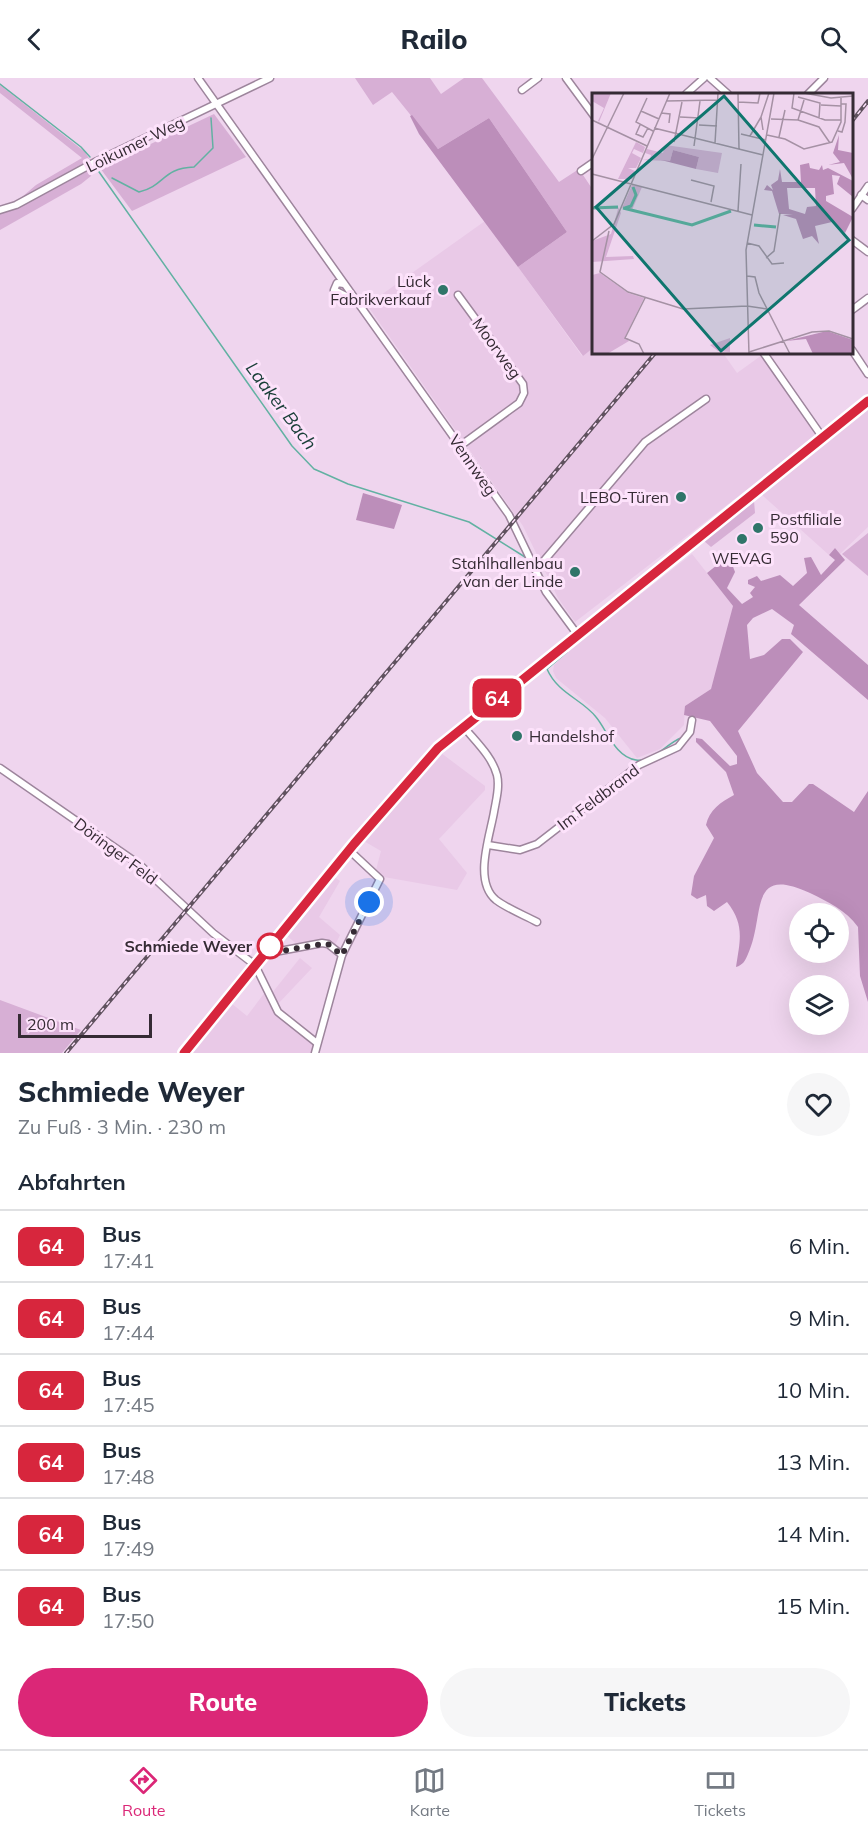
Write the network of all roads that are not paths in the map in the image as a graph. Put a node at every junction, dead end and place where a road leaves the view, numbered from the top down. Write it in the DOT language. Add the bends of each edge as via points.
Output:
graph roads {
  1 [pos="198,78"];
  2 [pos="270,78"];
  3 [pos="538,78"];
  4 [pos="566,78"];
  5 [pos="710,78"];
  6 [pos="824,78"];
  7 [pos="701,79"];
  8 [pos="522,90"];
  9 [pos="687,93"];
  10 [pos="727,93"];
  11 [pos="809,93"];
  12 [pos="216,104"];
  13 [pos="592,113"];
  14 [pos="592,163"];
  15 [pos="581,171"];
  16 [pos="868,186"];
  17 [pos="861,195"];
  18 [pos="868,200"];
  19 [pos="853,207"];
  20 [pos="0,210"];
  21 [pos="853,241"];
  22 [pos="868,252"];
  23 [pos="344,284"];
  24 [pos="458,295"];
  25 [pos="868,298"];
  26 [pos="357,302"];
  27 [pos="853,309"];
  28 [pos="853,352"];
  29 [pos="764,354"];
  30 [pos="868,374"];
  31 [pos="706,399"];
  32 [pos="868,401"];
  33 [pos="823,438"];
  34 [pos="460,446"];
  35 [pos="535,567"];
  36 [pos="578,634"];
  37 [pos="692,720"];
  38 [pos="463,726"];
  39 [pos="0,768"];
  40 [pos="488,845"];
  41 [pos="349,849"];
  42 [pos="537,922"];
  43 [pos="264,954"];
  44 [pos="342,955"];
  45 [pos="255,965"];
  46 [pos="317,1043"];
  47 [pos="184,1053"];
  48 [pos="315,1053"];
  1 -- 12 [label="street, Vennweg"];
  2 -- 12 [label="street, Loikumer Weg"];
  3 -- 8 [label="street"];
  4 -- 13 [label="street"];
  5 -- 10 [label="street"];
  6 -- 11 [label="street"];
  7 -- 9 [label="street"];
  12 -- 20 [label="street, Loikumer Weg" via="97,161 16,206"];
  12 -- 23 [label="street, Vennweg"];
  14 -- 15 [label="street"];
  16 -- 17 [label="street"];
  17 -- 18 [label="street"];
  17 -- 19 [label="street"];
  21 -- 22 [label="street"];
  23 -- 26 [label="street, Vennweg"];
  23 -- 26 [label="street, Vennweg" via="335,285 336,293"];
  24 -- 34 [label="street, Moorweg" via="523,384 524,393 519,403"];
  25 -- 27 [label="street"];
  26 -- 34 [label="street, Vennweg"];
  28 -- 30 [label="street"];
  29 -- 33 [label="street"];
  31 -- 35 [label="street" via="645,442"];
  32 -- 33 [label="main road"];
  33 -- 36 [label="main road"];
  34 -- 35 [label="street, Vennweg" via="513,522"];
  35 -- 36 [label="street, Vennweg" via="552,601"];
  36 -- 38 [label="main road"];
  37 -- 40 [label="street, Im Feldbrand" via="690,732 678,747 639,765 537,844 520,850"];
  38 -- 40 [label="street" via="491,760 497,776"];
  38 -- 41 [label="main road" via="417,770"];
  39 -- 45 [label="street, Döringer Feld" via="140,865 213,933"];
  40 -- 42 [label="street" via="485,877 495,899"];
  41 -- 43 [label="main road"];
  41 -- 44 [label="street" via="380,879"];
  43 -- 44 [label="street" via="328,944"];
  43 -- 45 [label="main road"];
  44 -- 46 [label="street"];
  45 -- 46 [label="street" via="278,1012"];
  45 -- 47 [label="main road"];
  46 -- 48 [label="street"];
}
